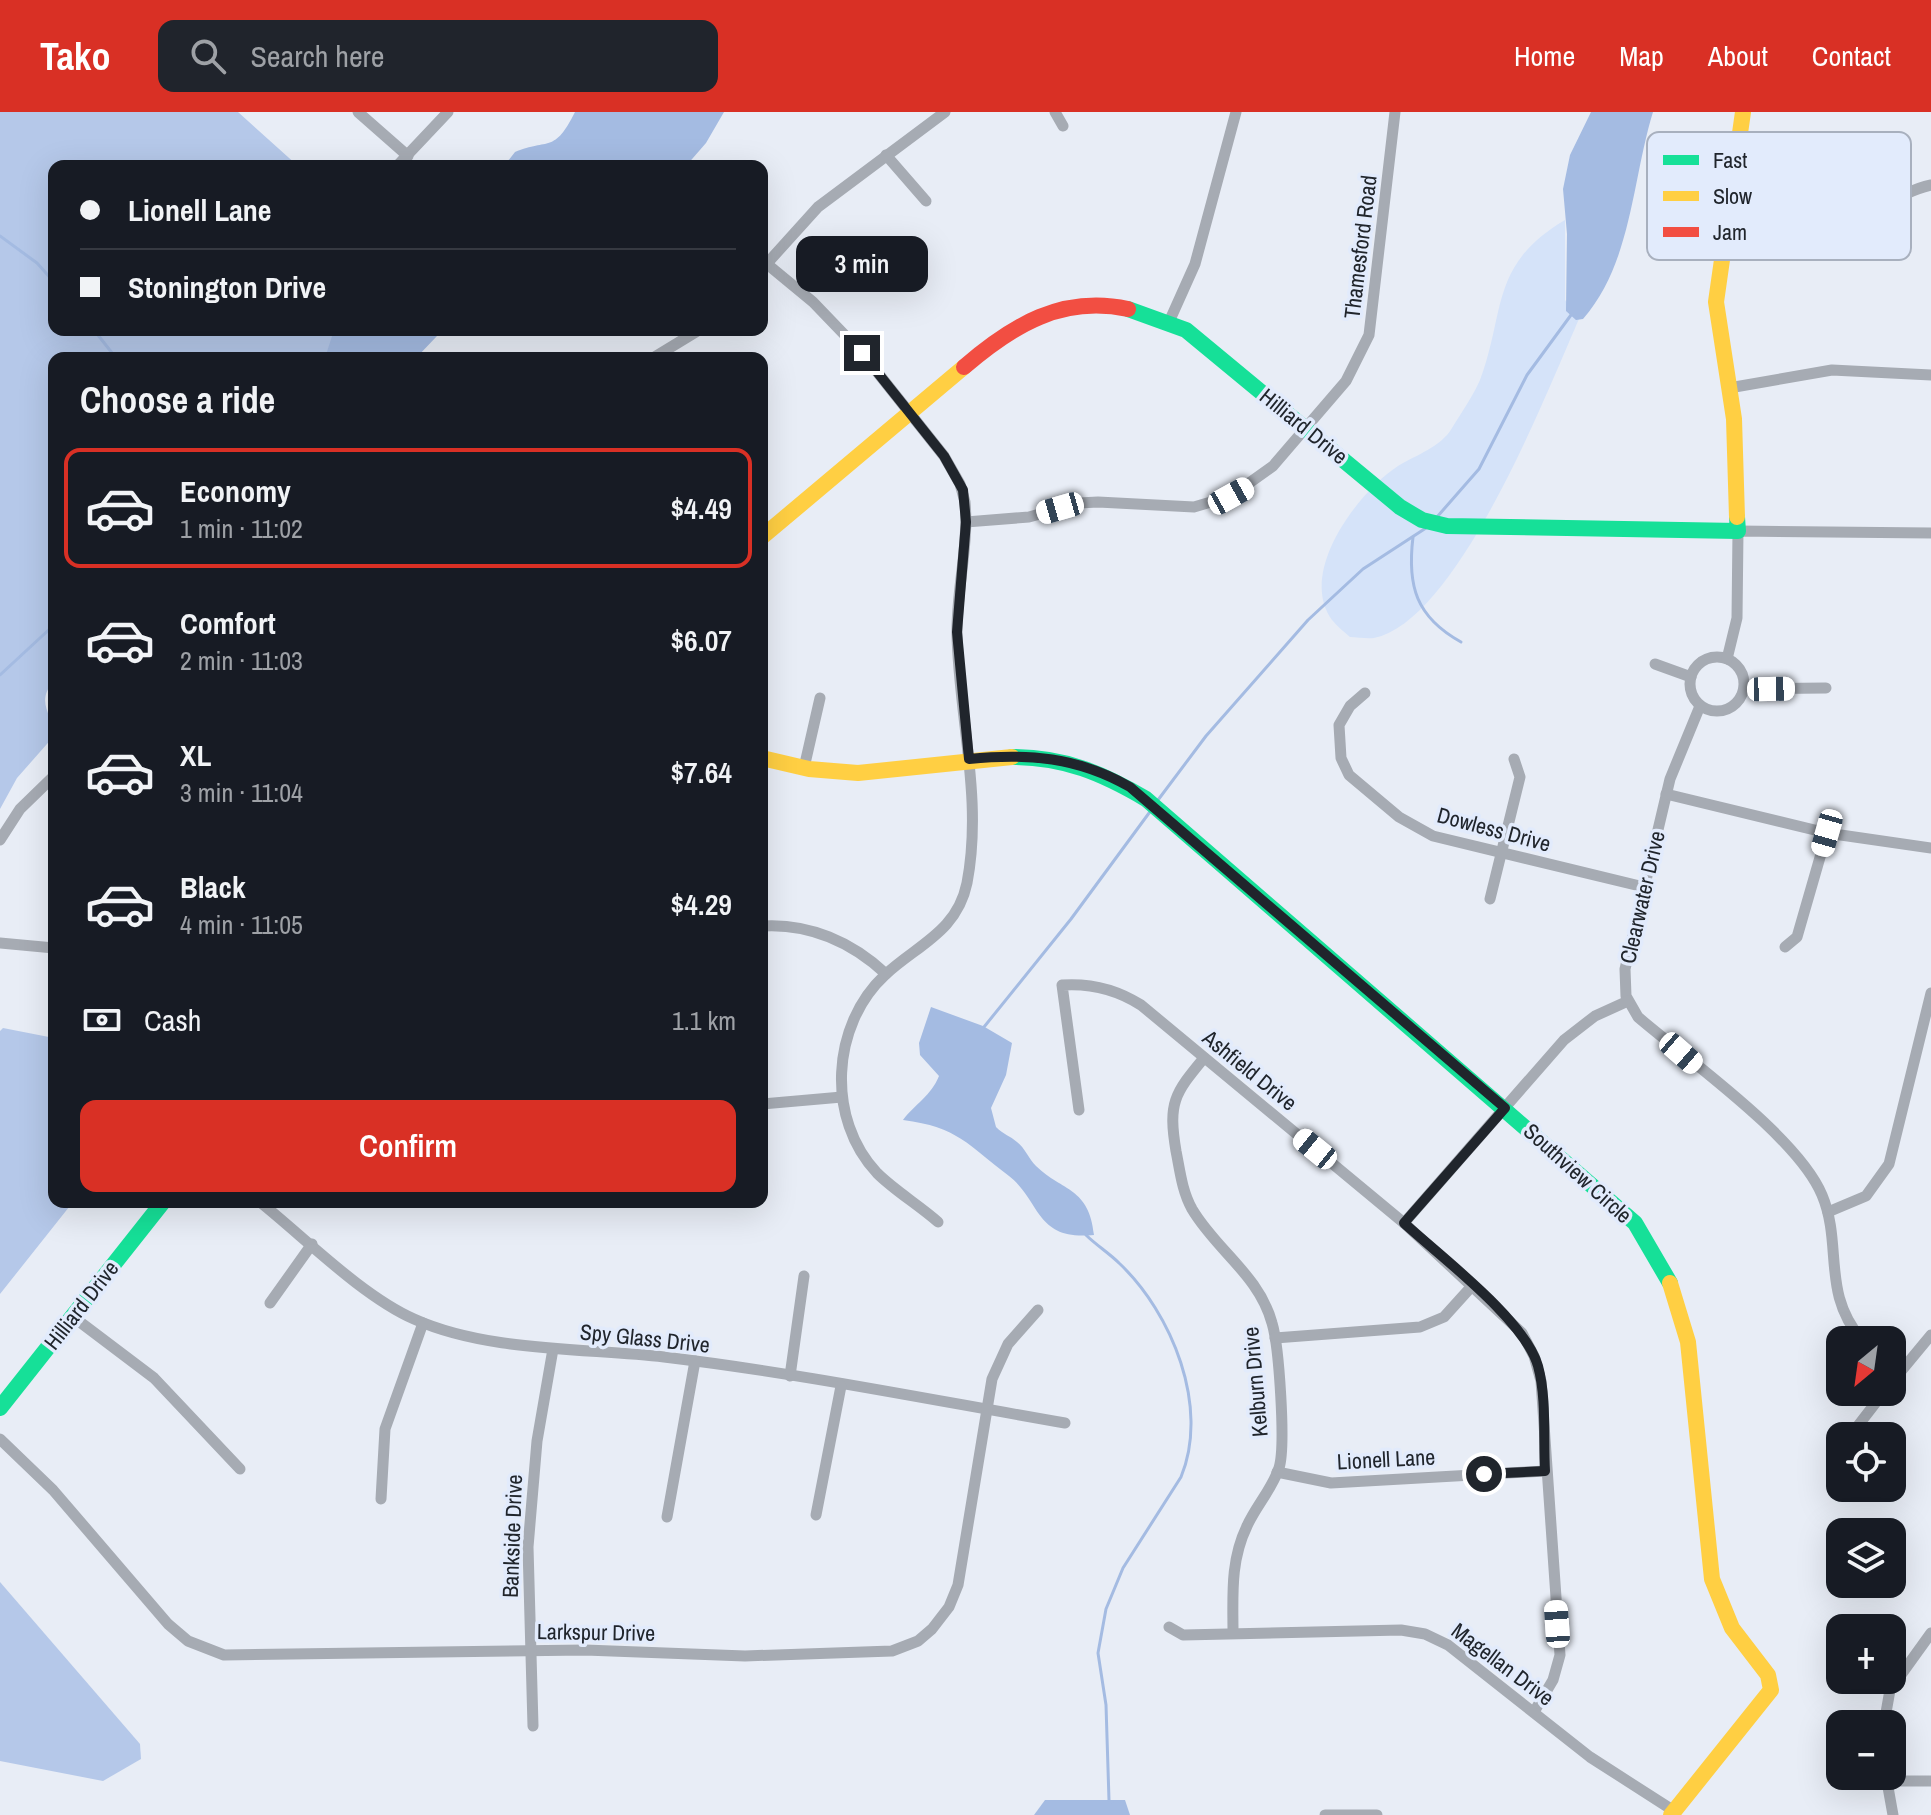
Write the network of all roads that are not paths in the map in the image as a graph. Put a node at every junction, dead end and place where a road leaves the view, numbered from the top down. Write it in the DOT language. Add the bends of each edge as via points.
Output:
graph roads {
  1 [pos="358,112"];
  2 [pos="448,112"];
  3 [pos="945,112"];
  4 [pos="1055,112"];
  5 [pos="1236,112"];
  6 [pos="1395,112"];
  7 [pos="1743,112"];
  8 [pos="1063,126"];
  9 [pos="1740,132"];
  10 [pos="886,155"];
  11 [pos="408,156"];
  12 [pos="404,160"];
  13 [pos="1931,185"];
  14 [pos="1911,192"];
  15 [pos="926,201"];
  16 [pos="1722,260"];
  17 [pos="768,263"];
  18 [pos="768,270"];
  19 [pos="1169,322"];
  20 [pos="689,336"];
  21 [pos="663,352"];
  22 [pos="1931,375"];
  23 [pos="1729,388"];
  24 [pos="908,413"];
  25 [pos="1307,428"];
  26 [pos="966,522"];
  27 [pos="1738,531"];
  28 [pos="768,532"];
  29 [pos="1931,533"];
  30 [pos="1727,659"];
  31 [pos="1655,664"];
  32 [pos="1691,677"];
  33 [pos="1826,688"];
  34 [pos="1744,689"];
  35 [pos="1365,693"];
  36 [pos="820,698"];
  37 [pos="1700,706"];
  38 [pos="768,759"];
  39 [pos="969,759"];
  40 [pos="1514,759"];
  41 [pos="804,768"];
  42 [pos="48,782"];
  43 [pos="1666,794"];
  44 [pos="1827,833"];
  45 [pos="0,840"];
  46 [pos="1931,848"];
  47 [pos="1503,853"];
  48 [pos="1644,887"];
  49 [pos="1490,899"];
  50 [pos="768,926"];
  51 [pos="0,943"];
  52 [pos="48,947"];
  53 [pos="1785,947"];
  54 [pos="886,974"];
  55 [pos="1931,993"];
  56 [pos="1628,1001"];
  57 [pos="1204,1058"];
  58 [pos="842,1097"];
  59 [pos="768,1104"];
  60 [pos="1505,1108"];
  61 [pos="1079,1110"];
  62 [pos="158,1208"];
  63 [pos="267,1208"];
  64 [pos="1828,1212"];
  65 [pos="938,1222"];
  66 [pos="1404,1223"];
  67 [pos="312,1244"];
  68 [pos="804,1276"];
  69 [pos="1472,1286"];
  70 [pos="270,1303"];
  71 [pos="1038,1310"];
  72 [pos="72,1316"];
  73 [pos="423,1323"];
  74 [pos="1852,1326"];
  75 [pos="1931,1335"];
  76 [pos="1275,1338"];
  77 [pos="553,1349"];
  78 [pos="695,1361"];
  79 [pos="1906,1362"];
  80 [pos="790,1376"];
  81 [pos="841,1386"];
  82 [pos="1873,1406"];
  83 [pos="0,1408"];
  84 [pos="987,1410"];
  85 [pos="1861,1422"];
  86 [pos="1065,1423"];
  87 [pos="0,1439"];
  88 [pos="240,1469"];
  89 [pos="1545,1471"];
  90 [pos="1277,1472"];
  91 [pos="381,1499"];
  92 [pos="816,1515"];
  93 [pos="667,1517"];
  94 [pos="1169,1627"];
  95 [pos="1233,1633"];
  96 [pos="1931,1633"];
  97 [pos="531,1651"];
  98 [pos="1886,1710"];
  99 [pos="1534,1712"];
  100 [pos="533,1726"];
  101 [pos="1906,1780"];
  102 [pos="1931,1781"];
  103 [pos="1889,1790"];
  104 [pos="1675,1814"];
  105 [pos="1325,1815"];
  106 [pos="1377,1815"];
  107 [pos="1893,1815"];
  1 -- 11 [label="street"];
  2 -- 11 [label="street"];
  3 -- 10 [label="street"];
  4 -- 8 [label="street"];
  5 -- 19 [label="street" via="1195,264"];
  6 -- 25 [label="street, Thamesford Road" via="1369,335 1354,370"];
  7 -- 9 [label="street"];
  10 -- 15 [label="street"];
  10 -- 17 [label="street" via="818,207"];
  11 -- 12 [label="street"];
  13 -- 14 [label="street"];
  16 -- 23 [label="street" via="1716,302"];
  18 -- 24 [label="street" via="840,327"];
  19 -- 24 [label="street, Hilliard Drive" via="1145,311 1109,305 1043,311 1002,335"];
  19 -- 25 [label="street, Hilliard Drive" via="1186,330"];
  20 -- 21 [label="street"];
  22 -- 23 [label="street" via="1832,370"];
  23 -- 27 [label="street"];
  24 -- 26 [label="street" via="954,473 963,490"];
  24 -- 28 [label="street, Hilliard Drive"];
  25 -- 26 [label="street, Thamesford Road" via="1259,479 1213,502 1174,508 1079,503 1029,517"];
  25 -- 27 [label="street, Hilliard Drive" via="1400,507 1434,524"];
  26 -- 39 [label="street" via="957,632"];
  27 -- 29 [label="street, Hilliard Drive"];
  27 -- 30 [label="street" via="1737,618"];
  30 -- 32 [label="street" via="1702,661"];
  30 -- 34 [label="street" via="1741,671"];
  31 -- 32 [label="street"];
  32 -- 37 [label="street" via="1691,693"];
  33 -- 34 [label="street"];
  34 -- 37 [label="street" via="1727,710"];
  35 -- 47 [label="street, Dowless Drive" via="1339,725 1338,745 1349,775 1415,828"];
  36 -- 41 [label="street"];
  37 -- 43 [label="street, Clearwater Drive"];
  38 -- 41 [label="street, Southview Circle"];
  39 -- 41 [label="street, Southview Circle" via="857,773"];
  39 -- 54 [label="street" via="974,817 964,896 944,930"];
  39 -- 60 [label="street, Southview Circle" via="1056,758 1130,787"];
  40 -- 47 [label="street" via="1520,777"];
  42 -- 45 [label="street" via="20,809"];
  43 -- 44 [label="street"];
  43 -- 48 [label="street, Clearwater Drive"];
  44 -- 46 [label="street"];
  44 -- 53 [label="street" via="1797,937"];
  47 -- 48 [label="street, Dowless Drive"];
  47 -- 49 [label="street"];
  48 -- 56 [label="street, Clearwater Drive" via="1624,977"];
  50 -- 54 [label="street" via="843,941"];
  51 -- 52 [label="street"];
  54 -- 58 [label="street" via="849,1031 842,1056"];
  55 -- 64 [label="street" via="1889,1164 1866,1196"];
  56 -- 60 [label="street" via="1579,1027"];
  56 -- 64 [label="street" via="1638,1017 1788,1145 1812,1176"];
  57 -- 61 [label="street, Ashfield Drive" via="1124,995 1093,985 1062,985"];
  57 -- 66 [label="street, Ashfield Drive"];
  57 -- 76 [label="street, Kelburn Drive" via="1173,1103 1171,1122 1182,1184 1199,1219 1257,1288"];
  58 -- 59 [label="street"];
  58 -- 65 [label="street" via="866,1159"];
  60 -- 66 [label="street"];
  60 -- 104 [label="street, Southview Circle" via="1627,1213 1671,1285 1688,1342 1712,1579 1732,1628 1768,1675 1771,1690"];
  62 -- 72 [label="street, Hilliard Drive"];
  63 -- 67 [label="street, Spy Glass Drive"];
  64 -- 74 [label="street" via="1836,1292"];
  66 -- 69 [label="street, Ashfield Drive"];
  67 -- 70 [label="street"];
  67 -- 73 [label="street, Spy Glass Drive" via="382,1301"];
  68 -- 80 [label="street"];
  69 -- 76 [label="street" via="1444,1317 1420,1327"];
  69 -- 89 [label="street, Ashfield Drive" via="1513,1323 1534,1356 1541,1381"];
  71 -- 84 [label="street, Larkspur Drive" via="998,1360"];
  72 -- 83 [label="street, Hilliard Drive"];
  72 -- 88 [label="street" via="154,1378"];
  73 -- 77 [label="street, Spy Glass Drive"];
  73 -- 91 [label="street" via="385,1429"];
  75 -- 79 [label="street"];
  76 -- 90 [label="street, Kelburn Drive" via="1281,1439"];
  77 -- 78 [label="street, Spy Glass Drive"];
  77 -- 97 [label="street, Bankside Drive" via="530,1514"];
  78 -- 80 [label="street, Spy Glass Drive"];
  78 -- 93 [label="street"];
  80 -- 81 [label="street, Spy Glass Drive"];
  81 -- 84 [label="street, Spy Glass Drive"];
  81 -- 92 [label="street"];
  82 -- 85 [label="street"];
  84 -- 86 [label="street, Spy Glass Drive"];
  84 -- 97 [label="street, Larkspur Drive" via="958,1585 949,1607 918,1641 892,1651 851,1654"];
  87 -- 97 [label="street, Larkspur Drive" via="53,1490 168,1624 211,1652 237,1657"];
  89 -- 90 [label="street, Lionell Lane" via="1331,1483"];
  89 -- 99 [label="street, Ashfield Drive" via="1560,1655 1553,1680"];
  90 -- 95 [label="street, Kelburn Drive" via="1235,1556"];
  94 -- 95 [label="street, Magellan Drive" via="1183,1635"];
  95 -- 99 [label="street, Magellan Drive" via="1425,1634 1448,1645"];
  96 -- 98 [label="street" via="1890,1690"];
  97 -- 100 [label="street, Bankside Drive"];
  99 -- 104 [label="street, Magellan Drive"];
  101 -- 102 [label="street"];
  103 -- 107 [label="street"];
  105 -- 106 [label="street"];
}
